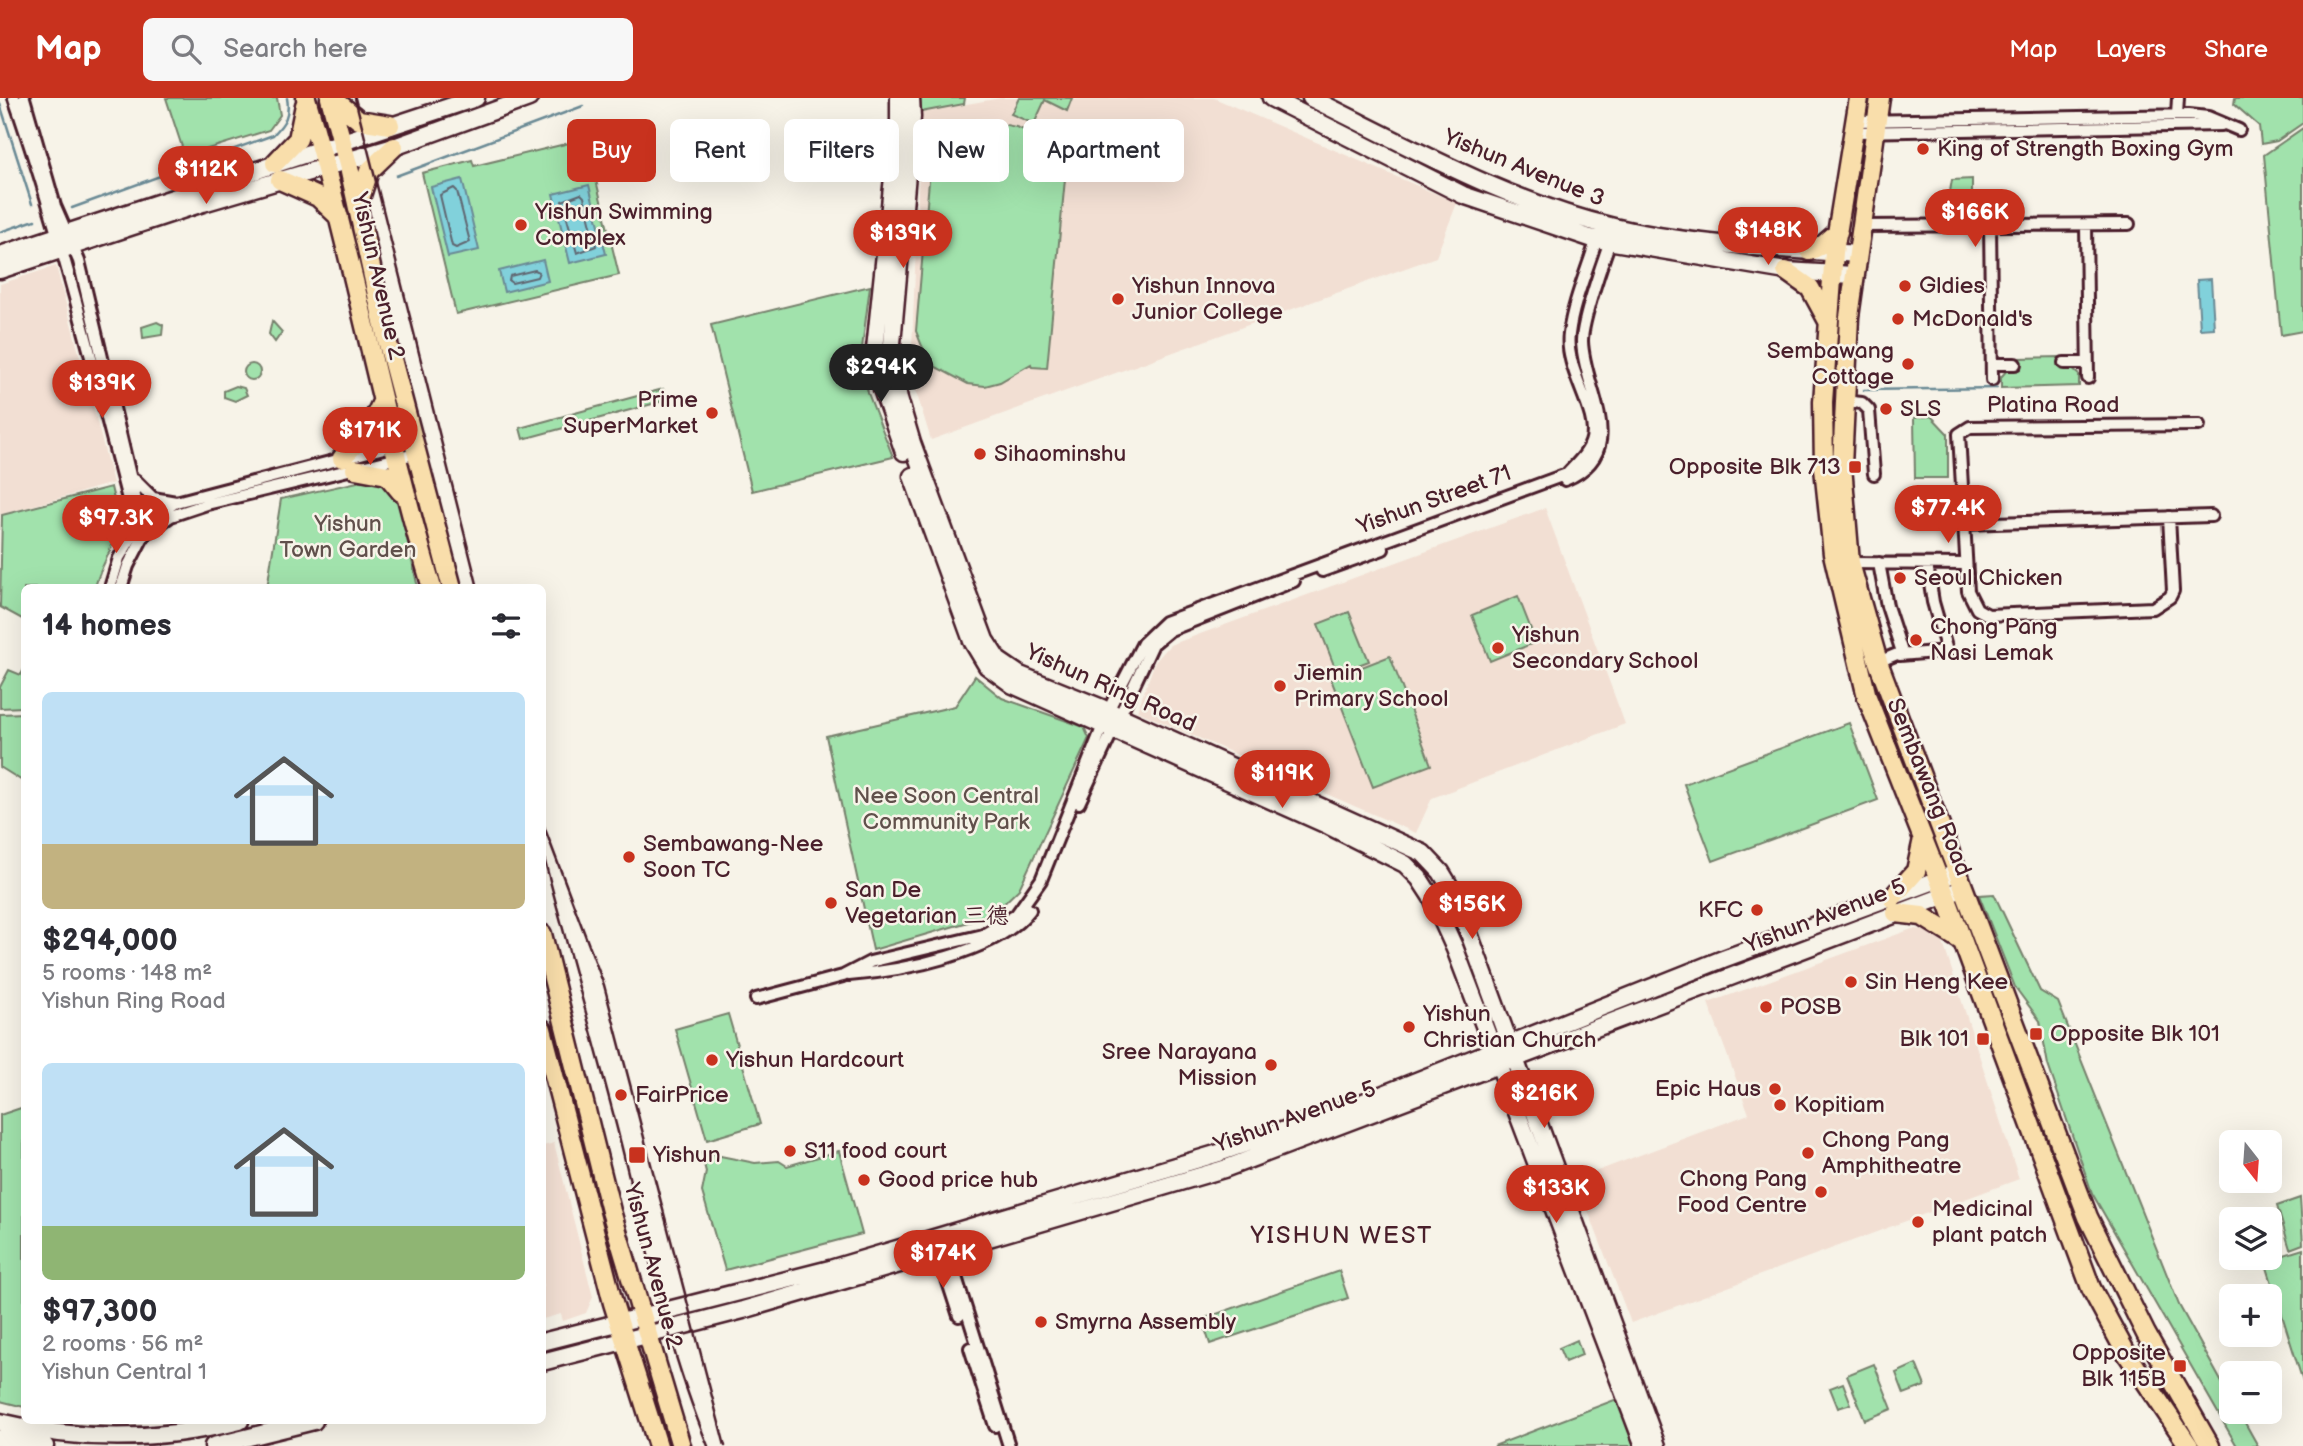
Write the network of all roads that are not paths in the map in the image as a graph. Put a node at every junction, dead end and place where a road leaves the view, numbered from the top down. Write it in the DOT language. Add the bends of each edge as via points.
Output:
graph roads {
  1 [pos="14,98"];
  2 [pos="24,98"];
  3 [pos="306,98"];
  4 [pos="331,98"];
  5 [pos="476,98"];
  6 [pos="529,98"];
  7 [pos="899,98"];
  8 [pos="911,98"];
  9 [pos="1271,98"];
  10 [pos="1311,98"];
  11 [pos="1859,98"];
  12 [pos="1880,98"];
  13 [pos="2178,98"];
  14 [pos="2177,115"];
  15 [pos="390,125"];
  16 [pos="1856,127"];
  17 [pos="1907,127"];
  18 [pos="1877,128"];
  19 [pos="343,142"];
  20 [pos="394,147"];
  21 [pos="324,159"];
  22 [pos="348,162"];
  23 [pos="278,171"];
  24 [pos="358,206"];
  25 [pos="339,217"];
  26 [pos="2129,223"];
  27 [pos="2086,225"];
  28 [pos="1861,226"];
  29 [pos="1990,226"];
  30 [pos="58,228"];
  31 [pos="1838,232"];
  32 [pos="1605,234"];
  33 [pos="1809,251"];
  34 [pos="1834,252"];
  35 [pos="1856,254"];
  36 [pos="0,255"];
  37 [pos="0,270"];
  38 [pos="1786,271"];
  39 [pos="1833,274"];
  40 [pos="1853,275"];
  41 [pos="1828,321"];
  42 [pos="1584,355"];
  43 [pos="1569,359"];
  44 [pos="2064,363"];
  45 [pos="2088,363"];
  46 [pos="1992,364"];
  47 [pos="2015,364"];
  48 [pos="2088,378"];
  49 [pos="1992,380"];
  50 [pos="1843,401"];
  51 [pos="382,402"];
  52 [pos="2199,425"];
  53 [pos="413,447"];
  54 [pos="393,453"];
  55 [pos="348,463"];
  56 [pos="1874,474"];
  57 [pos="132,475"];
  58 [pos="406,501"];
  59 [pos="176,502"];
  60 [pos="2211,516"];
  61 [pos="2169,517"];
  62 [pos="1963,524"];
  63 [pos="144,529"];
  64 [pos="1850,562"];
  65 [pos="1879,563"];
  66 [pos="1927,564"];
  67 [pos="1966,564"];
  68 [pos="111,584"];
  69 [pos="122,584"];
  70 [pos="431,584"];
  71 [pos="451,584"];
  72 [pos="1900,655"];
  73 [pos="1878,662"];
  74 [pos="1111,720"];
  75 [pos="1923,839"];
  76 [pos="1962,880"];
  77 [pos="1943,888"];
  78 [pos="1894,906"];
  79 [pos="1962,941"];
  80 [pos="546,950"];
  81 [pos="756,999"];
  82 [pos="546,1044"];
  83 [pos="1504,1054"];
  84 [pos="941,1245"];
  85 [pos="641,1318"];
  86 [pos="619,1324"];
  87 [pos="646,1336"];
  88 [pos="546,1341"];
  89 [pos="625,1341"];
  90 [pos="546,1361"];
  91 [pos="0,1422"];
  92 [pos="225,1424"];
  93 [pos="302,1424"];
  94 [pos="0,1438"];
  95 [pos="45,1446"];
  96 [pos="213,1446"];
  97 [pos="658,1446"];
  98 [pos="681,1446"];
  99 [pos="1002,1446"];
  100 [pos="1009,1446"];
  101 [pos="1644,1446"];
  102 [pos="1657,1446"];
  103 [pos="2189,1446"];
  104 [pos="2210,1446"];
  1 -- 30 [label="street"];
  2 -- 30 [label="street"];
  3 -- 21 [label="main road, Yishun Avenue 2"];
  3 -- 23 [label="main road" via="298,139"];
  4 -- 15 [label="main road" via="359,120"];
  4 -- 19 [label="main road, Yishun Avenue 2"];
  5 -- 15 [label="main road"];
  6 -- 20 [label="main road"];
  7 -- 74 [label="main road, Yishun Ring Road" via="875,349 882,389 963,620 981,658 1013,685"];
  8 -- 74 [label="main road, Yishun Ring Road" via="903,239 890,345 912,443 974,615 993,654 1020,675"];
  9 -- 32 [label="main road, Yishun Avenue 3" via="1463,195"];
  10 -- 32 [label="main road, Yishun Avenue 3"];
  11 -- 16 [label="main road, Sembawang Road"];
  12 -- 18 [label="main road, Sembawang Road"];
  13 -- 14 [label="street"];
  14 -- 17 [label="street"];
  14 -- 17 [label="street" via="2208,117 2235,127"];
  15 -- 19 [label="main road"];
  16 -- 18 [label="street"];
  16 -- 31 [label="main road, Sembawang Road"];
  17 -- 18 [label="street"];
  18 -- 28 [label="main road, Sembawang Road"];
  19 -- 21 [label="main road"];
  19 -- 22 [label="main road, Yishun Avenue 2"];
  20 -- 22 [label="main road"];
  20 -- 24 [label="main road" via="369,171"];
  21 -- 22 [label="main road"];
  21 -- 23 [label="main road"];
  21 -- 25 [label="main road, Yishun Avenue 2"];
  22 -- 24 [label="main road, Yishun Avenue 2"];
  23 -- 25 [label="main road"];
  23 -- 30 [label="main road"];
  24 -- 53 [label="main road, Yishun Avenue 2"];
  25 -- 51 [label="main road, Yishun Avenue 2"];
  26 -- 27 [label="street"];
  27 -- 29 [label="street"];
  27 -- 45 [label="street"];
  28 -- 29 [label="street"];
  28 -- 35 [label="main road, Sembawang Road"];
  29 -- 46 [label="street"];
  30 -- 36 [label="main road"];
  30 -- 37 [label="main road"];
  30 -- 57 [label="street" via="79,261"];
  30 -- 63 [label="street" via="131,511"];
  31 -- 33 [label="main road"];
  31 -- 34 [label="main road, Sembawang Road"];
  32 -- 33 [label="main road, Yishun Avenue 3"];
  32 -- 38 [label="main road, Yishun Avenue 3"];
  32 -- 42 [label="street, Yishun Street 71" via="1582,338"];
  32 -- 43 [label="street, Yishun Street 71" via="1569,334"];
  33 -- 34 [label="main road, Yishun Avenue 3"];
  34 -- 35 [label="main road, Yishun Avenue 3"];
  34 -- 39 [label="main road, Sembawang Road"];
  35 -- 40 [label="main road, Sembawang Road"];
  38 -- 39 [label="main road, Yishun Avenue 3"];
  38 -- 41 [label="main road" via="1810,288"];
  39 -- 40 [label="main road, Yishun Avenue 3"];
  39 -- 41 [label="main road, Sembawang Road"];
  40 -- 50 [label="main road, Sembawang Road"];
  41 -- 75 [label="main road, Sembawang Road" via="1824,468 1832,553 1867,697"];
  42 -- 43 [label="street"];
  42 -- 74 [label="street, Yishun Street 71" via="1602,438 1588,465 1576,475 1170,630 1153,644"];
  43 -- 74 [label="street, Yishun Street 71" via="1593,438 1567,474 1165,622 1143,643"];
  44 -- 45 [label="street"];
  45 -- 48 [label="street"];
  46 -- 47 [label="street"];
  46 -- 49 [label="street"];
  50 -- 56 [label="street" via="1862,403 1869,410"];
  50 -- 64 [label="main road, Sembawang Road" via="1843,492"];
  51 -- 54 [label="main road, Yishun Avenue 2"];
  51 -- 55 [label="main road"];
  52 -- 62 [label="street, Platina Road" via="1966,427 1959,439"];
  53 -- 54 [label="street"];
  53 -- 71 [label="main road, Yishun Avenue 2"];
  54 -- 55 [label="street"];
  54 -- 55 [label="street"];
  54 -- 58 [label="main road, Yishun Avenue 2"];
  55 -- 58 [label="main road" via="390,477"];
  55 -- 59 [label="street"];
  55 -- 63 [label="street" via="207,504"];
  57 -- 59 [label="street" via="143,492"];
  57 -- 63 [label="street"];
  58 -- 70 [label="main road, Yishun Avenue 2"];
  59 -- 63 [label="street"];
  60 -- 61 [label="street"];
  61 -- 62 [label="street"];
  61 -- 67 [label="street" via="2173,591 2148,610 1988,615 1971,602"];
  62 -- 67 [label="street"];
  63 -- 68 [label="street" via="119,558"];
  63 -- 69 [label="street"];
  64 -- 65 [label="street"];
  64 -- 73 [label="main road, Sembawang Road"];
  65 -- 66 [label="street"];
  65 -- 72 [label="street"];
  66 -- 67 [label="street"];
  66 -- 72 [label="street" via="1947,651"];
  72 -- 73 [label="street"];
  73 -- 76 [label="main road, Sembawang Road"];
  74 -- 81 [label="street" via="1043,886 1020,922 998,938 970,949 873,973 843,975"];
  74 -- 83 [label="main road, Yishun Ring Road" via="1405,864 1419,878 1442,919"];
  74 -- 83 [label="main road, Yishun Ring Road" via="1423,853 1455,895"];
  75 -- 77 [label="main road, Sembawang Road"];
  75 -- 78 [label="main road" via="1916,871"];
  76 -- 77 [label="main road, Yishun Avenue 5"];
  76 -- 104 [label="main road, Sembawang Road" via="2088,1217 2146,1335"];
  77 -- 78 [label="main road, Yishun Avenue 5"];
  77 -- 79 [label="main road, Sembawang Road"];
  78 -- 79 [label="main road" via="1922,916"];
  78 -- 83 [label="main road, Yishun Avenue 5" via="1723,958"];
  79 -- 103 [label="main road, Sembawang Road" via="2091,1288 2125,1351"];
  80 -- 85 [label="main road, Yishun Avenue 2"];
  82 -- 86 [label="main road, Yishun Avenue 2"];
  83 -- 84 [label="main road, Yishun Avenue 5" via="1224,1169"];
  83 -- 101 [label="main road, Yishun Ring Road"];
  83 -- 102 [label="main road, Yishun Ring Road"];
  84 -- 85 [label="main road, Yishun Avenue 5"];
  84 -- 87 [label="main road, Yishun Avenue 5"];
  84 -- 99 [label="street"];
  84 -- 100 [label="street"];
  85 -- 86 [label="main road, Yishun Avenue 5"];
  85 -- 87 [label="main road, Yishun Avenue 2"];
  86 -- 88 [label="main road, Yishun Avenue 5"];
  86 -- 89 [label="main road, Yishun Avenue 2"];
  87 -- 89 [label="main road, Yishun Avenue 5"];
  87 -- 98 [label="main road, Yishun Avenue 2"];
  89 -- 90 [label="main road, Yishun Avenue 5"];
  89 -- 97 [label="main road, Yishun Avenue 2"];
  91 -- 92 [label="main road" via="110,1437 164,1436"];
  93 -- 96 [label="main road"];
  94 -- 95 [label="main road"];
}
